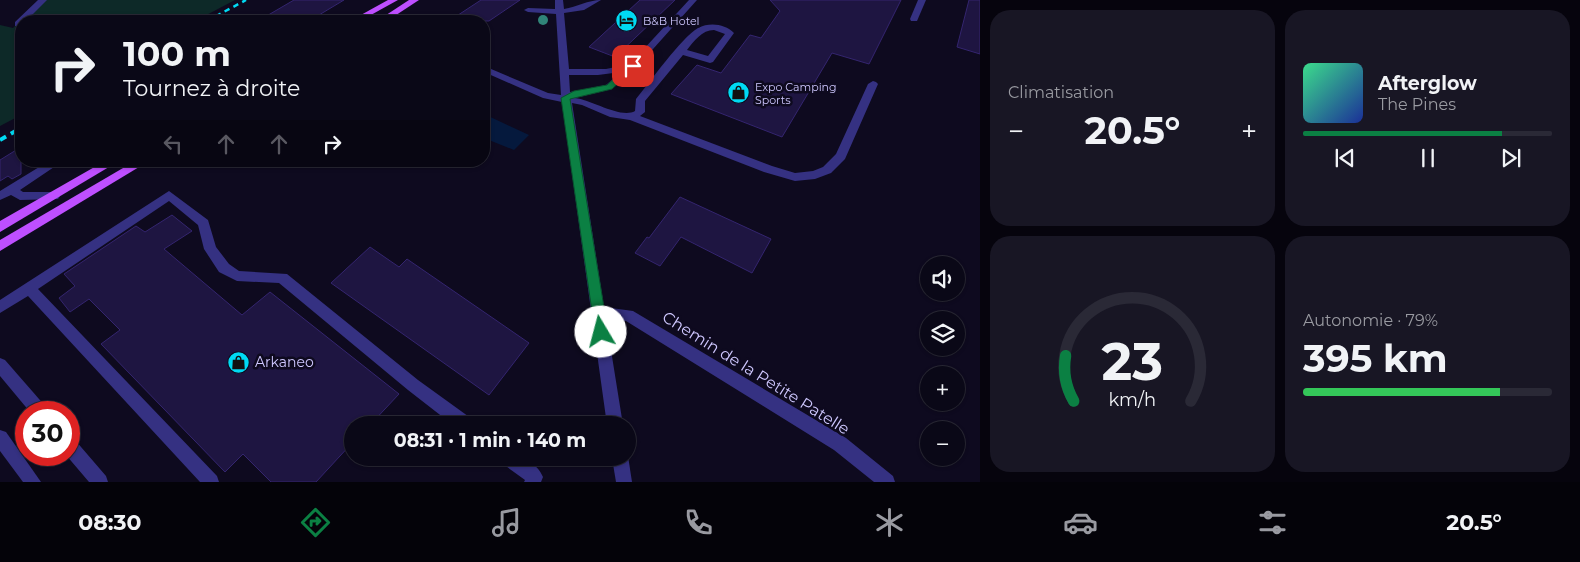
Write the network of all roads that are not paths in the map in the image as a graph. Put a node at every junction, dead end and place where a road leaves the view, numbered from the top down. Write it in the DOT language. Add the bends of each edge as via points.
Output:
graph roads {
  1 [pos="43,0"];
  2 [pos="394,0"];
  3 [pos="415,0"];
  4 [pos="597,0"];
  5 [pos="693,0"];
  6 [pos="922,0"];
  7 [pos="560,6"];
  8 [pos="528,10"];
  9 [pos="27,15"];
  10 [pos="365,15"];
  11 [pos="391,15"];
  12 [pos="914,19"];
  13 [pos="682,51"];
  14 [pos="633,66"];
  15 [pos="490,72"];
  16 [pos="563,72"];
  17 [pos="873,84"];
  18 [pos="566,98"];
  19 [pos="632,117"];
  20 [pos="48,167"];
  21 [pos="104,167"];
  22 [pos="134,167"];
  23 [pos="11,189"];
  24 [pos="0,196"];
  25 [pos="54,196"];
  26 [pos="0,227"];
  27 [pos="0,246"];
  28 [pos="29,288"];
  29 [pos="0,307"];
  30 [pos="598,313"];
  31 [pos="0,365"];
  32 [pos="31,401"];
  33 [pos="454,416"];
  34 [pos="614,416"];
  35 [pos="0,438"];
  36 [pos="80,459"];
  37 [pos="520,466"];
  38 [pos="621,466"];
  39 [pos="33,482"];
  40 [pos="100,482"];
  41 [pos="211,482"];
  42 [pos="532,482"];
  43 [pos="624,482"];
  44 [pos="887,482"];
  1 -- 9 [label="street"];
  2 -- 10 [label="main road"];
  3 -- 11 [label="main road"];
  4 -- 7 [label="street" via="589,6"];
  5 -- 14 [label="street"];
  6 -- 12 [label="street"];
  7 -- 8 [label="street"];
  7 -- 16 [label="street"];
  13 -- 13 [label="street" via="710,60 730,34 716,27 704,28"];
  13 -- 19 [label="street" via="640,101 640,112"];
  14 -- 16 [label="street" via="593,74"];
  14 -- 18 [label="street" via="609,87"];
  15 -- 18 [label="street" via="546,96"];
  16 -- 18 [label="street"];
  17 -- 19 [label="street" via="841,156 827,170 814,175 795,177 768,169"];
  18 -- 19 [label="street" via="614,115"];
  18 -- 30 [label="street"];
  20 -- 23 [label="street"];
  21 -- 25 [label="main road"];
  22 -- 27 [label="main road"];
  23 -- 24 [label="street"];
  23 -- 25 [label="street" via="20,196"];
  25 -- 26 [label="main road"];
  28 -- 29 [label="street"];
  28 -- 33 [label="street" via="169,196 204,223 210,249 224,268 237,276 282,278"];
  28 -- 41 [label="street"];
  30 -- 34 [label="street"];
  30 -- 44 [label="street, Chemin de la Petite Patelle" via="628,315 840,444"];
  31 -- 32 [label="street"];
  35 -- 39 [label="street"];
  36 -- 40 [label="street"];
  37 -- 42 [label="street" via="535,477"];
  38 -- 43 [label="street"];
}
